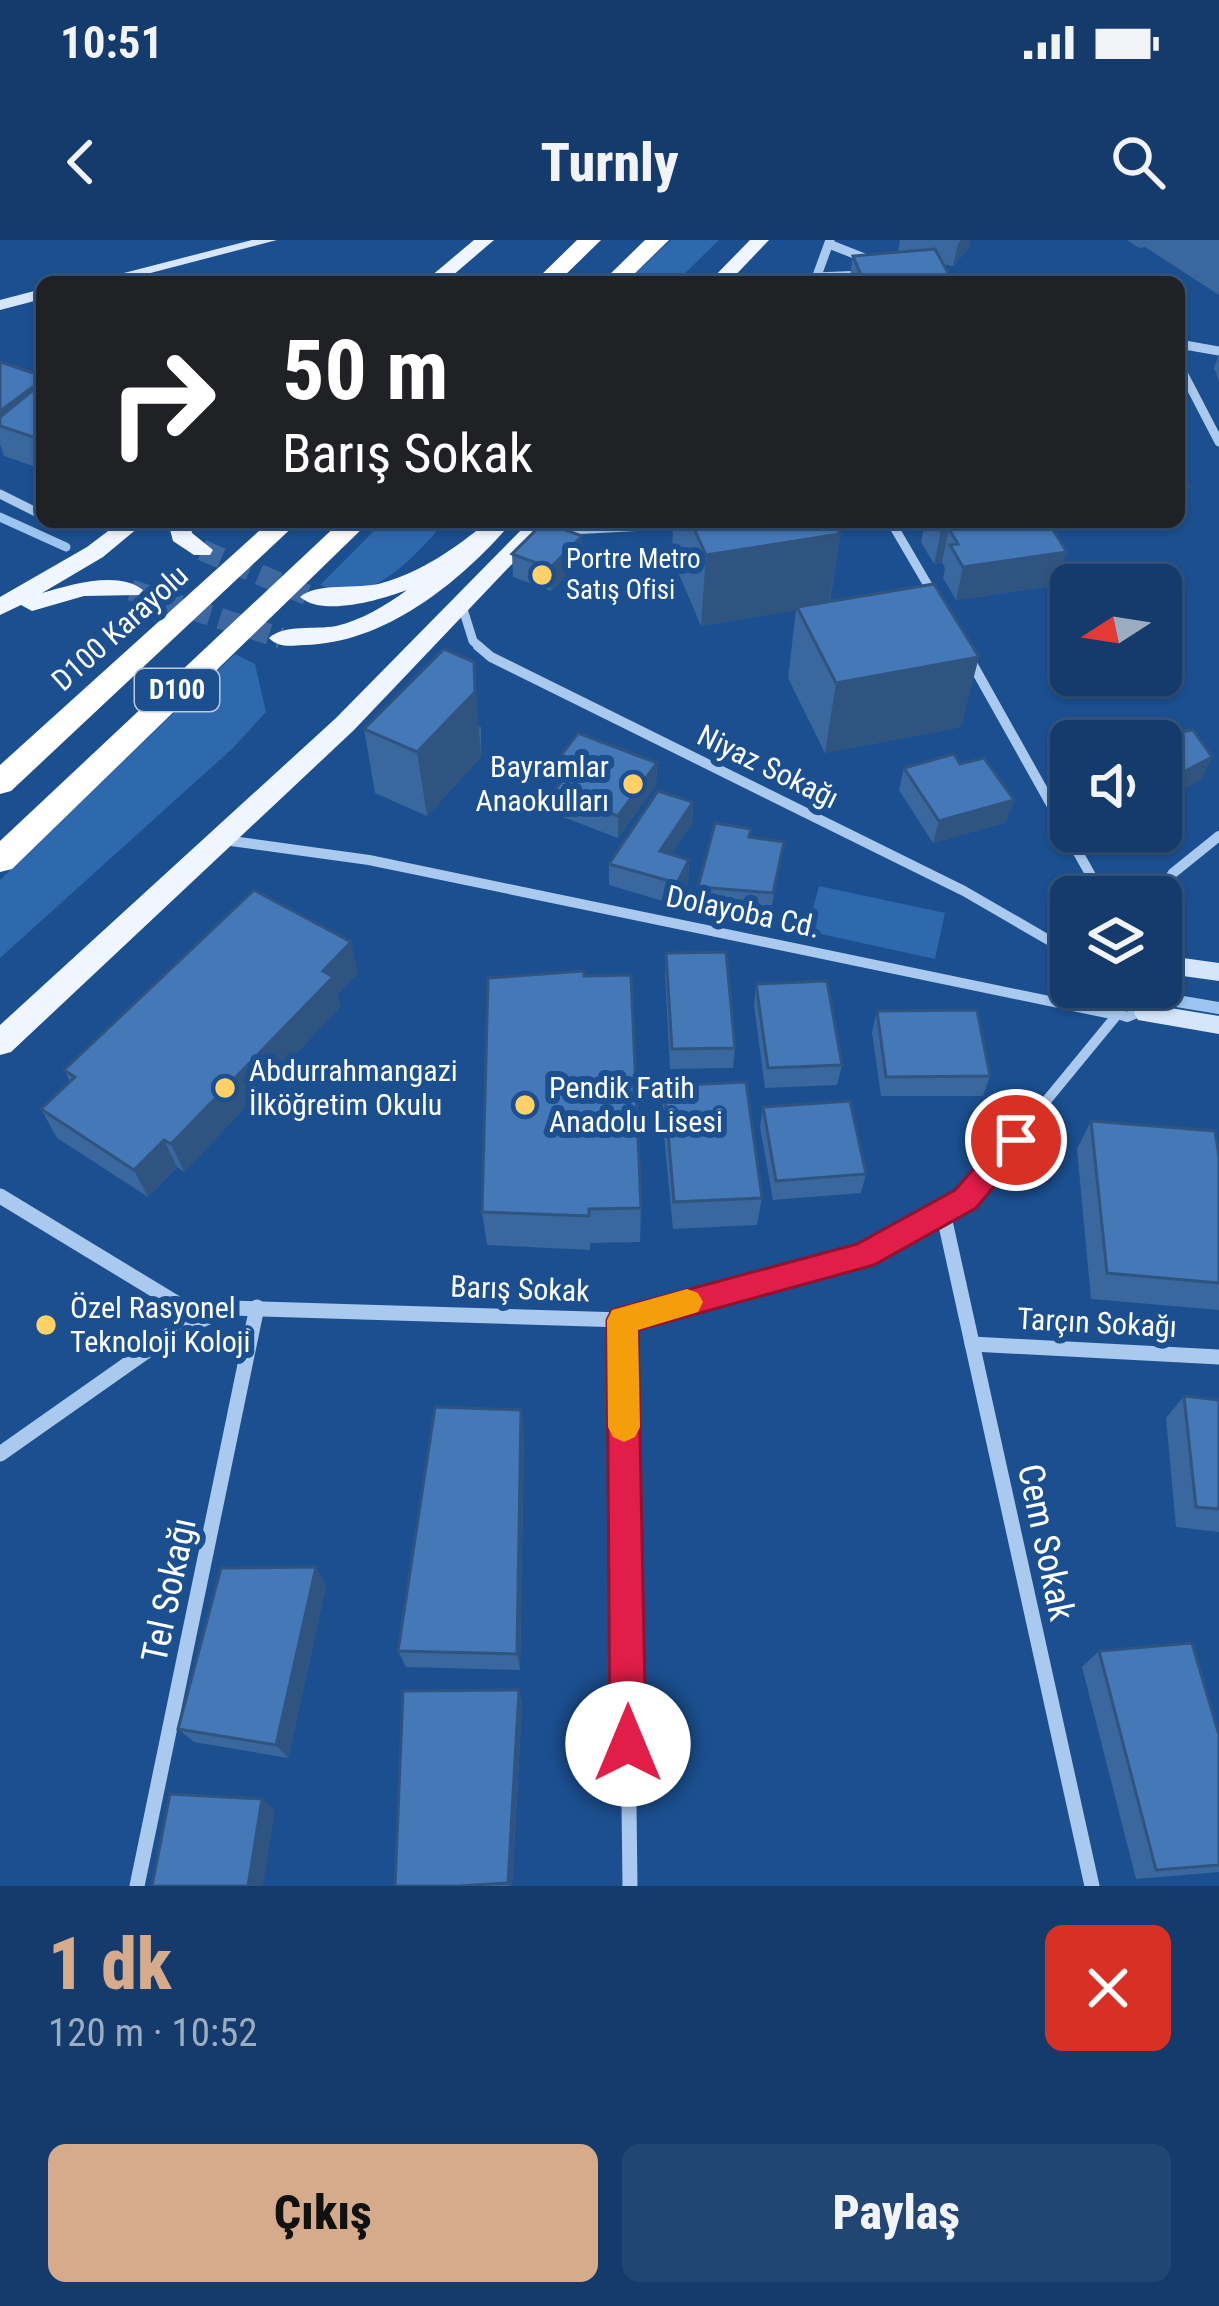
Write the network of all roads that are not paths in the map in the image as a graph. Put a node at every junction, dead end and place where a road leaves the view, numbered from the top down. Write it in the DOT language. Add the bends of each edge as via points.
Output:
graph roads {
  1 [pos="270,240"];
  2 [pos="484,240"];
  3 [pos="507,240"];
  4 [pos="557,240"];
  5 [pos="590,240"];
  6 [pos="658,240"];
  7 [pos="760,240"];
  8 [pos="830,242"];
  9 [pos="242,243"];
  10 [pos="119,276"];
  11 [pos="440,276"];
  12 [pos="464,276"];
  13 [pos="530,276"];
  14 [pos="551,276"];
  15 [pos="619,276"];
  16 [pos="724,276"];
  17 [pos="817,276"];
  18 [pos="842,276"];
  19 [pos="36,296"];
  20 [pos="0,305"];
  21 [pos="1185,345"];
  22 [pos="1219,351"];
  23 [pos="1185,377"];
  24 [pos="1219,442"];
  25 [pos="0,494"];
  26 [pos="36,512"];
  27 [pos="126,528"];
  28 [pos="180,528"];
  29 [pos="278,528"];
  30 [pos="350,528"];
  31 [pos="494,528"];
  32 [pos="537,528"];
  33 [pos="564,528"];
  34 [pos="609,528"];
  35 [pos="895,528"];
  36 [pos="478,542"];
  37 [pos="202,550"];
  38 [pos="131,590"];
  39 [pos="312,597"];
  40 [pos="938,603"];
  41 [pos="0,607"];
  42 [pos="463,609"];
  43 [pos="0,619"];
  44 [pos="281,638"];
  45 [pos="961,644"];
  46 [pos="0,783"];
  47 [pos="1219,836"];
  48 [pos="224,840"];
  49 [pos="0,860"];
  50 [pos="1091,876"];
  51 [pos="1170,876"];
  52 [pos="1050,941"];
  53 [pos="1182,967"];
  54 [pos="1219,972"];
  55 [pos="1100,1008"];
  56 [pos="1150,1008"];
  57 [pos="1146,1013"];
  58 [pos="1111,1015"];
  59 [pos="1219,1025"];
  60 [pos="0,1043"];
  61 [pos="0,1196"];
  62 [pos="943,1212"];
  63 [pos="257,1306"];
  64 [pos="201,1318"];
  65 [pos="623,1320"];
  66 [pos="972,1344"];
  67 [pos="1219,1357"];
  68 [pos="0,1454"];
  69 [pos="137,1886"];
  70 [pos="630,1886"];
  71 [pos="1092,1886"];
  1 -- 9 [label="street"];
  2 -- 11 [label="main road"];
  3 -- 12 [label="main road"];
  4 -- 13 [label="highway"];
  5 -- 14 [label="highway"];
  6 -- 15 [label="highway"];
  7 -- 16 [label="main road"];
  8 -- 17 [label="street"];
  8 -- 18 [label="street" via="881,270"];
  9 -- 10 [label="street"];
  19 -- 20 [label="street"];
  21 -- 22 [label="street"];
  23 -- 24 [label="street"];
  25 -- 26 [label="street"];
  27 -- 41 [label="main road"];
  28 -- 37 [label="main road"];
  29 -- 46 [label="highway, D100 Karayolu / D100"];
  30 -- 49 [label="highway, D100"];
  31 -- 36 [label="main road"];
  32 -- 42 [label="main road"];
  33 -- 34 [label="street"];
  35 -- 40 [label="street"];
  36 -- 39 [label="main road" via="386,592"];
  36 -- 44 [label="main road" via="380,622 337,637"];
  38 -- 43 [label="main road" via="43,597"];
  42 -- 48 [label="main road"];
  42 -- 52 [label="street, Niyaz Sokağı" via="473,640 491,657"];
  45 -- 50 [label="street"];
  47 -- 51 [label="street"];
  48 -- 58 [label="street, Dolayoba Cd." via="370,860"];
  48 -- 60 [label="main road"];
  53 -- 54 [label="street"];
  55 -- 58 [label="street"];
  56 -- 57 [label="street"];
  57 -- 58 [label="street, Dolayoba Cd."];
  57 -- 59 [label="street"];
  58 -- 62 [label="street, Barış Sokak" via="965,1199"];
  61 -- 64 [label="street"];
  62 -- 65 [label="street, Barış Sokak" via="863,1255"];
  62 -- 66 [label="street, Cem Sokak"];
  63 -- 64 [label="street, Barış Sokak"];
  63 -- 65 [label="street, Barış Sokak"];
  63 -- 69 [label="street, Tel Sokağı"];
  64 -- 68 [label="street, Barış Sokak"];
  65 -- 70 [label="street"];
  66 -- 67 [label="street, Tarçın Sokağı"];
  66 -- 71 [label="street, Cem Sokak"];
}
